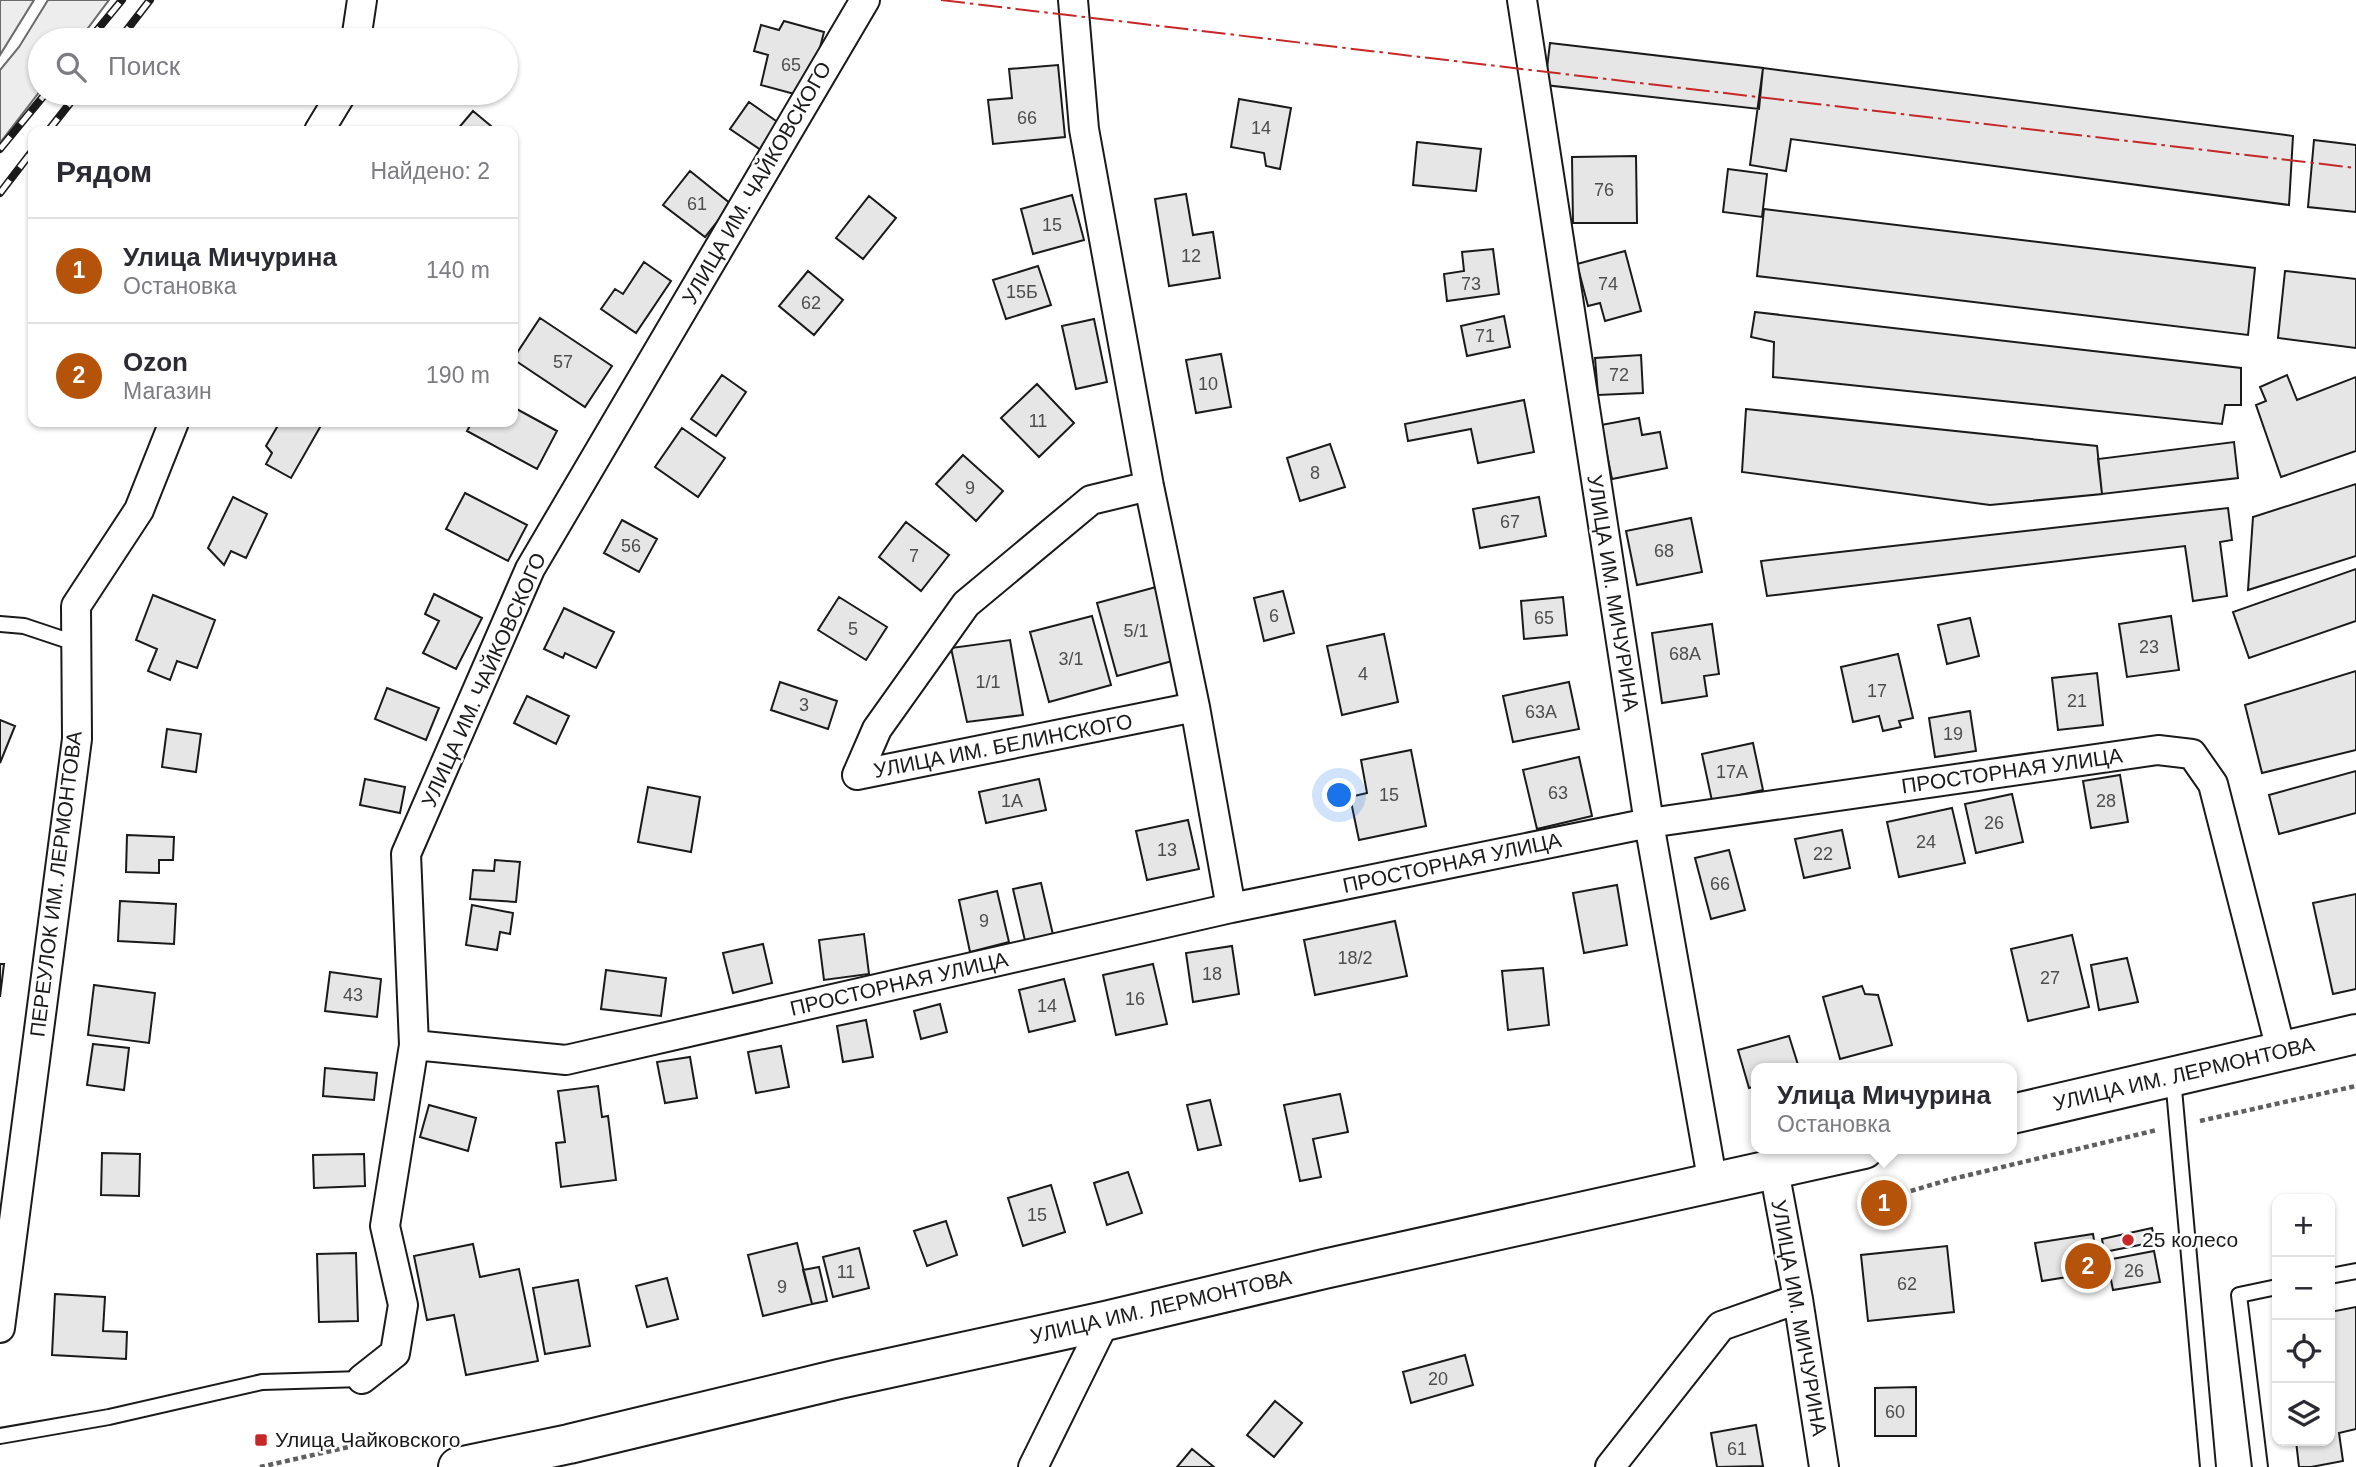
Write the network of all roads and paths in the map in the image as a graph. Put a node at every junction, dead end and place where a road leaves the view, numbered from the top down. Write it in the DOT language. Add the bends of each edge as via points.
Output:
graph roads {
  1 [pos="362,0"];
  2 [pos="865,0"];
  3 [pos="1073,0"];
  4 [pos="1522,0"];
  5 [pos="358,28"];
  6 [pos="335,105"];
  7 [pos="322,126"];
  8 [pos="172,427"];
  9 [pos="1149,485"];
  10 [pos="0,624"];
  11 [pos="75,643"];
  12 [pos="1195,707"];
  13 [pos="1649,823"];
  14 [pos="1231,908"];
  15 [pos="2356,1034"];
  16 [pos="414,1045"];
  17 [pos="2281,1050"];
  18 [pos="2173,1076"];
  19 [pos="2356,1086"];
  20 [pos="2017,1113"];
  21 [pos="2177,1126"];
  22 [pos="1843,1154"];
  23 [pos="1774,1170"];
  24 [pos="1713,1184"];
  25 [pos="1870,1203"];
  26 [pos="2356,1271"];
  27 [pos="2335,1275"];
  28 [pos="2272,1288"];
  29 [pos="1798,1299"];
  30 [pos="1105,1321"];
  31 [pos="0,1328"];
  32 [pos="362,1379"];
  33 [pos="0,1436"];
  34 [pos="400,1443"];
  35 [pos="260,1467"];
  36 [pos="458,1467"];
  37 [pos="1034,1467"];
  38 [pos="1611,1467"];
  39 [pos="1824,1467"];
  40 [pos="2208,1467"];
  41 [pos="2260,1467"];
  1 -- 5 [label="street"];
  2 -- 16 [label="street, УЛИЦА ИМ. ЧАЙКОВСКОГО" via="530,569 406,854"];
  3 -- 9 [label="street" via="1084,129"];
  4 -- 13 [label="street, УЛИЦА ИМ. МИЧУРИНА"];
  6 -- 7 [label="street"];
  8 -- 11 [label="street, ПЕРЕУЛОК ИМ. ЛЕРМОНТОВА" via="139,510 76,606"];
  9 -- 12 [label="street"];
  9 -- 12 [label="street, УЛИЦА ИМ. БЕЛИНСКОГО" via="1091,500 966,604 877,729 857,775"];
  10 -- 11 [label="lane" via="24,626"];
  11 -- 31 [label="street, ПЕРЕУЛОК ИМ. ЛЕРМОНТОВА" via="77,739"];
  12 -- 14 [label="street"];
  13 -- 14 [label="street, ПРОСТОРНАЯ УЛИЦА"];
  13 -- 17 [label="street, ПРОСТОРНАЯ УЛИЦА" via="2158,750 2192,754 2213,784"];
  13 -- 24 [label="street, УЛИЦА ИМ. МИЧУРИНА"];
  14 -- 16 [label="street, ПРОСТОРНАЯ УЛИЦА" via="566,1060"];
  15 -- 17 [label="highway, УЛИЦА ИМ. ЛЕРМОНТОВА"];
  16 -- 32 [label="street, УЛИЦА ИМ. ЧАЙКОВСКОГО" via="385,1226 403,1305 396,1353"];
  17 -- 18 [label="highway, УЛИЦА ИМ. ЛЕРМОНТОВА"];
  18 -- 20 [label="highway, УЛИЦА ИМ. ЛЕРМОНТОВА"];
  18 -- 21 [label="lane"];
  19 -- 21 [label="path"];
  21 -- 25 [label="path"];
  21 -- 40 [label="lane"];
  22 -- 23 [label="highway, УЛИЦА ИМ. ЛЕРМОНТОВА"];
  23 -- 24 [label="highway, УЛИЦА ИМ. ЛЕРМОНТОВА"];
  23 -- 29 [label="street, УЛИЦА ИМ. МИЧУРИНА"];
  24 -- 30 [label="highway, УЛИЦА ИМ. ЛЕРМОНТОВА"];
  26 -- 27 [label="lane"];
  28 -- 41 [label="lane" via="2239,1295"];
  29 -- 38 [label="street" via="1721,1326"];
  29 -- 39 [label="street, УЛИЦА ИМ. МИЧУРИНА"];
  30 -- 36 [label="highway, УЛИЦА ИМ. ЛЕРМОНТОВА"];
  30 -- 37 [label="street"];
  32 -- 33 [label="lane" via="262,1382"];
  34 -- 35 [label="path" via="393,1437"];
}
